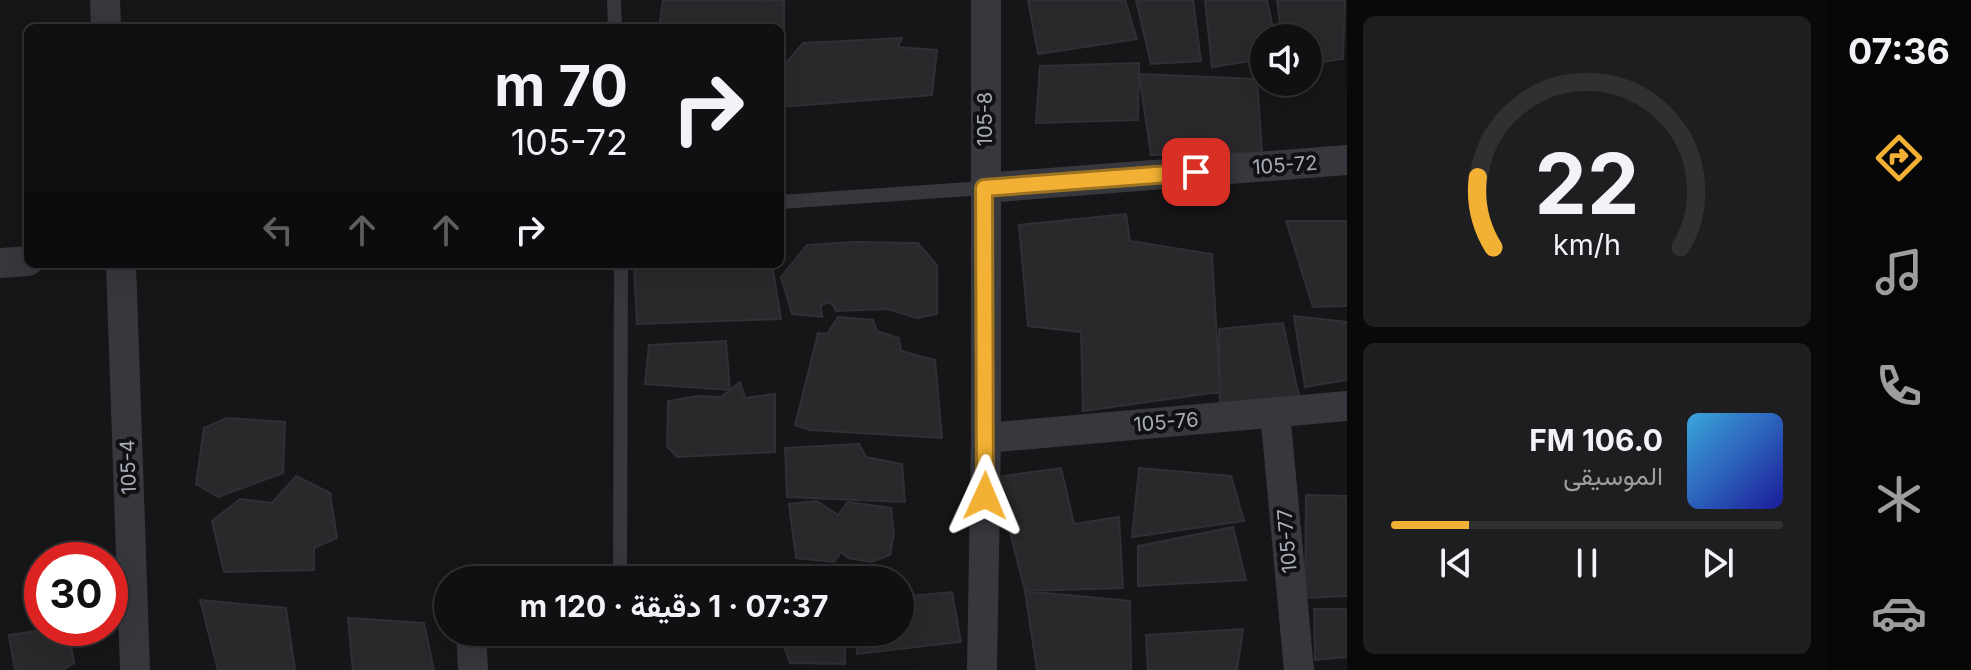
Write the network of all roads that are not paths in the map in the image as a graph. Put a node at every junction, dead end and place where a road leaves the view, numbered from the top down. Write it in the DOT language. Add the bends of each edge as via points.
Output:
graph roads {
  1 [pos="105,0"];
  2 [pos="614,0"];
  3 [pos="986,0"];
  4 [pos="106,24"];
  5 [pos="615,24"];
  6 [pos="1347,160"];
  7 [pos="984,188"];
  8 [pos="784,202"];
  9 [pos="24,261"];
  10 [pos="0,263"];
  11 [pos="121,268"];
  12 [pos="621,268"];
  13 [pos="1347,406"];
  14 [pos="1275,412"];
  15 [pos="986,438"];
  16 [pos="620,566"];
  17 [pos="472,646"];
  18 [pos="135,670"];
  19 [pos="473,670"];
  20 [pos="982,670"];
  21 [pos="1299,670"];
  1 -- 4 [label="street"];
  2 -- 5 [label="lane"];
  3 -- 7 [label="street, 105-8"];
  6 -- 7 [label="street, 105-72"];
  7 -- 8 [label="lane"];
  7 -- 15 [label="street, 105-8"];
  9 -- 10 [label="street"];
  11 -- 18 [label="street, 105-4"];
  12 -- 16 [label="lane"];
  13 -- 14 [label="street, 105-76"];
  14 -- 15 [label="street, 105-76"];
  14 -- 21 [label="street, 105-77"];
  15 -- 20 [label="street, 105-8"];
  17 -- 19 [label="street"];
}
